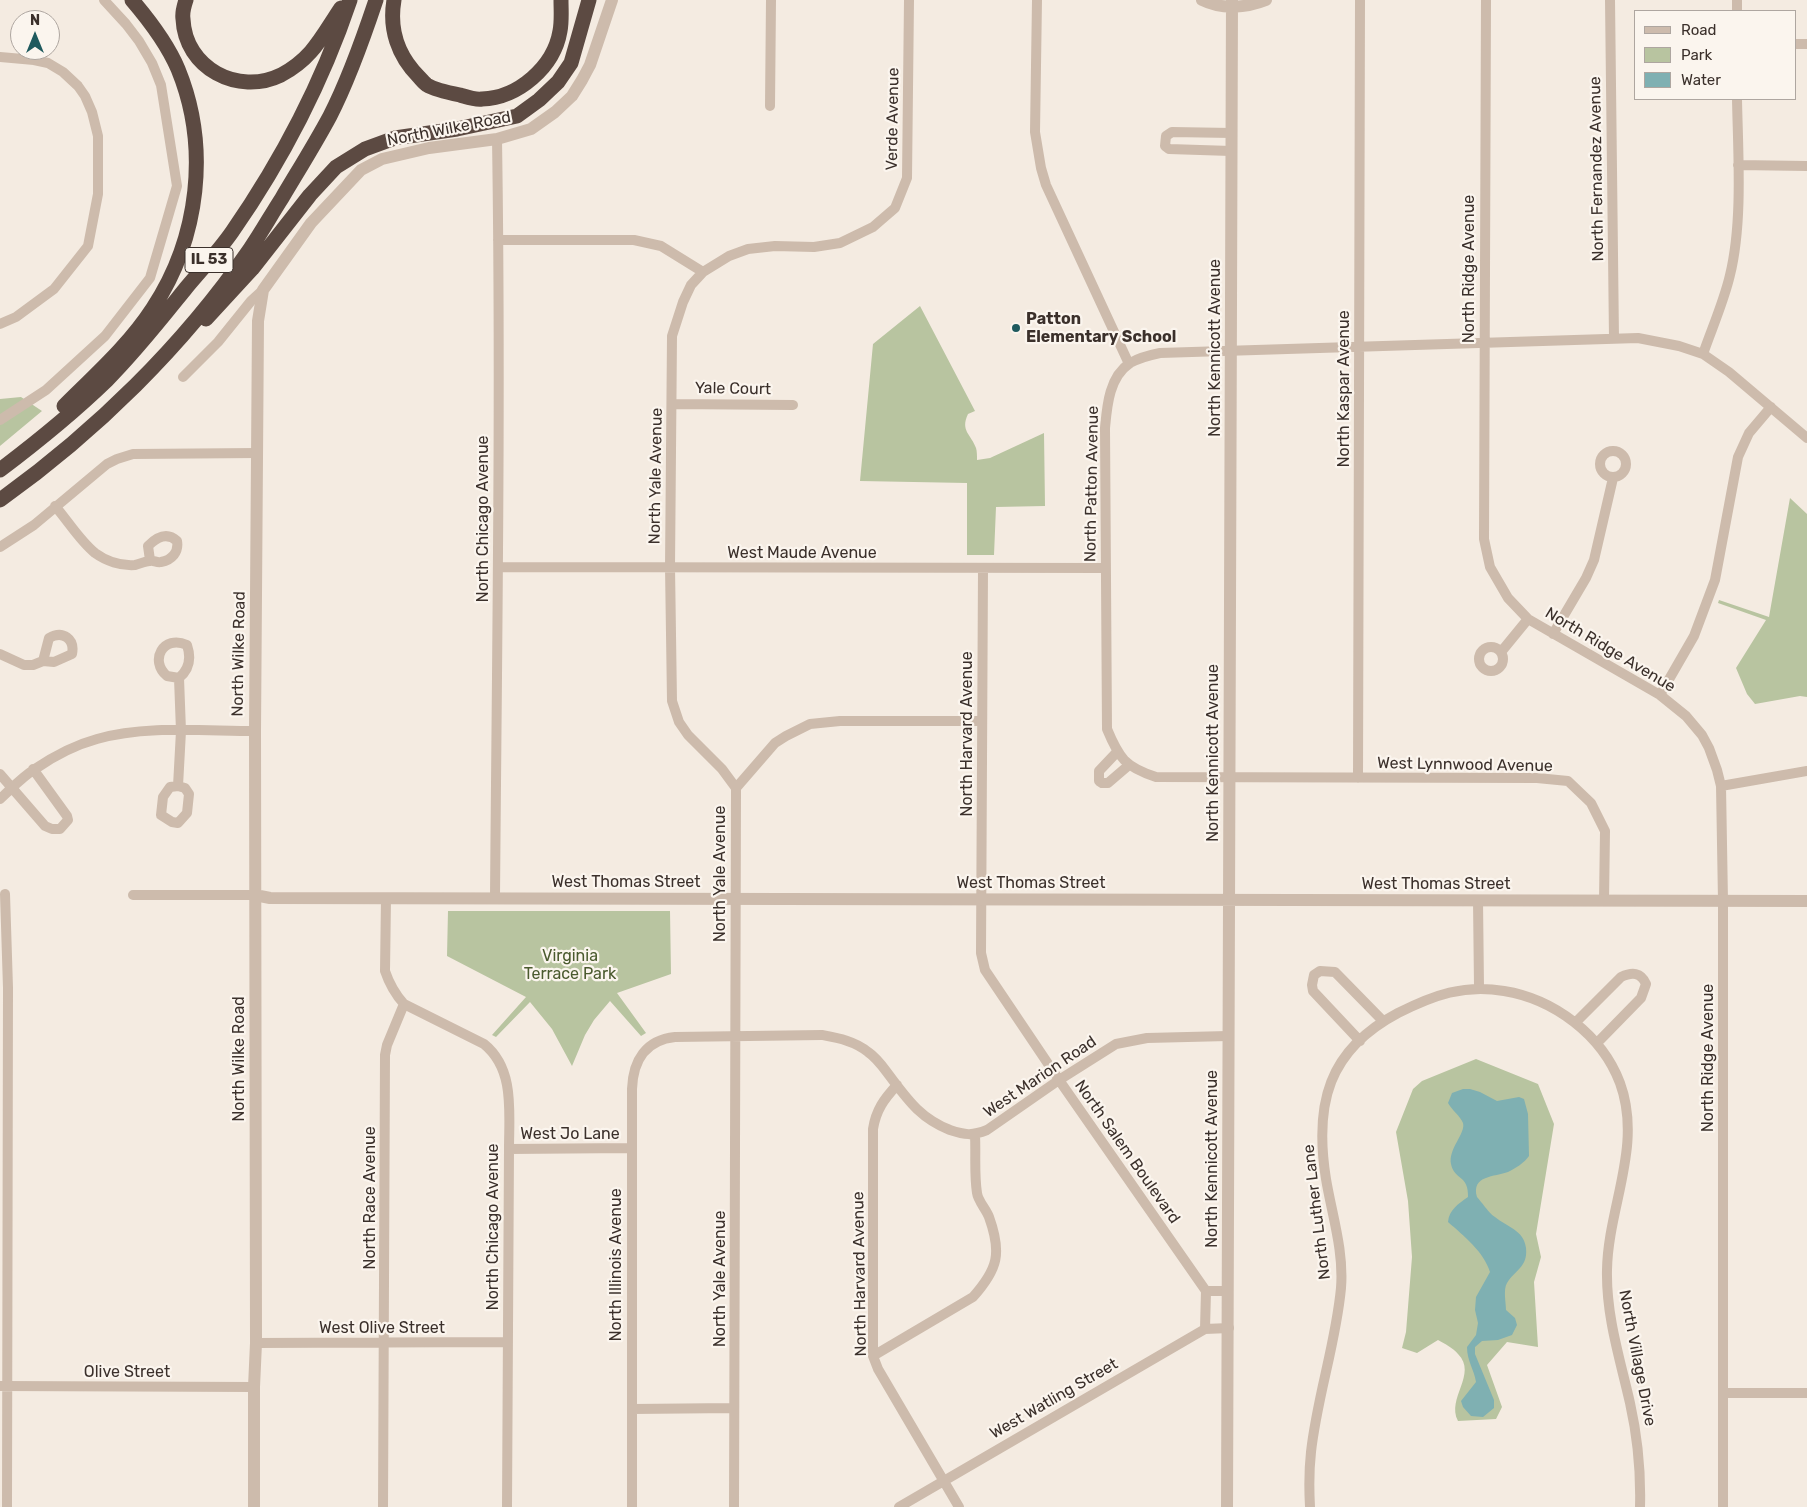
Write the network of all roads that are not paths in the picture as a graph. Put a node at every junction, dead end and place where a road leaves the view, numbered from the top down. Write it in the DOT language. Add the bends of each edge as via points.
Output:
graph roads {
  1 [pos="104,0"];
  2 [pos="132,0"];
  3 [pos="186,0"];
  4 [pos="345,0"];
  5 [pos="350,0"];
  6 [pos="376,0"];
  7 [pos="394,0"];
  8 [pos="561,0"];
  9 [pos="589,0"];
  10 [pos="612,0"];
  11 [pos="770,0"];
  12 [pos="909,0"];
  13 [pos="1037,0"];
  14 [pos="1202,0"];
  15 [pos="1266,0"];
  16 [pos="1360,0"];
  17 [pos="1486,0"];
  18 [pos="1610,0"];
  19 [pos="1232,3"];
  20 [pos="0,57"];
  21 [pos="1737,100"];
  22 [pos="770,106"];
  23 [pos="1232,133"];
  24 [pos="497,139"];
  25 [pos="1231,151"];
  26 [pos="1738,165"];
  27 [pos="1807,166"];
  28 [pos="498,240"];
  29 [pos="703,272"];
  30 [pos="263,290"];
  31 [pos="0,324"];
  32 [pos="1614,338"];
  33 [pos="1484,342"];
  34 [pos="174,345"];
  35 [pos="1360,347"];
  36 [pos="1231,350"];
  37 [pos="1703,354"];
  38 [pos="1129,364"];
  39 [pos="183,377"];
  40 [pos="672,404"];
  41 [pos="793,405"];
  42 [pos="1770,406"];
  43 [pos="0,420"];
  44 [pos="1807,438"];
  45 [pos="257,453"];
  46 [pos="0,464"];
  47 [pos="0,470"];
  48 [pos="1613,478"];
  49 [pos="0,500"];
  50 [pos="55,506"];
  51 [pos="0,547"];
  52 [pos="150,560"];
  53 [pos="498,567"];
  54 [pos="670,567"];
  55 [pos="1105,568"];
  56 [pos="983,569"];
  57 [pos="1528,618"];
  58 [pos="1553,634"];
  59 [pos="1501,652"];
  60 [pos="0,654"];
  61 [pos="43,661"];
  62 [pos="180,678"];
  63 [pos="1660,695"];
  64 [pos="981,721"];
  65 [pos="181,731"];
  66 [pos="254,731"];
  67 [pos="1117,752"];
  68 [pos="1129,765"];
  69 [pos="34,770"];
  70 [pos="1807,771"];
  71 [pos="0,774"];
  72 [pos="1229,777"];
  73 [pos="1358,778"];
  74 [pos="178,786"];
  75 [pos="1720,786"];
  76 [pos="12,788"];
  77 [pos="736,788"];
  78 [pos="0,798"];
  79 [pos="4,894"];
  80 [pos="133,895"];
  81 [pos="255,896"];
  82 [pos="386,898"];
  83 [pos="495,898"];
  84 [pos="735,899"];
  85 [pos="981,899"];
  86 [pos="1229,900"];
  87 [pos="1478,900"];
  88 [pos="1604,900"];
  89 [pos="1723,901"];
  90 [pos="1807,901"];
  91 [pos="1479,987"];
  92 [pos="404,1004"];
  93 [pos="1383,1021"];
  94 [pos="1575,1023"];
  95 [pos="735,1036"];
  96 [pos="1228,1036"];
  97 [pos="665,1038"];
  98 [pos="1360,1041"];
  99 [pos="1598,1043"];
  100 [pos="1059,1080"];
  101 [pos="897,1085"];
  102 [pos="975,1135"];
  103 [pos="631,1148"];
  104 [pos="509,1149"];
  105 [pos="1206,1291"];
  106 [pos="1228,1291"];
  107 [pos="1229,1328"];
  108 [pos="1205,1329"];
  109 [pos="508,1342"];
  110 [pos="256,1343"];
  111 [pos="384,1344"];
  112 [pos="873,1356"];
  113 [pos="4,1386"];
  114 [pos="254,1387"];
  115 [pos="1724,1393"];
  116 [pos="1807,1393"];
  117 [pos="734,1408"];
  118 [pos="632,1409"];
  119 [pos="943,1481"];
  120 [pos="7,1507"];
  121 [pos="254,1507"];
  122 [pos="384,1507"];
  123 [pos="507,1507"];
  124 [pos="632,1507"];
  125 [pos="734,1507"];
  126 [pos="899,1507"];
  127 [pos="959,1507"];
  128 [pos="1227,1507"];
  129 [pos="1310,1507"];
  130 [pos="1640,1507"];
  131 [pos="1723,1507"];
  1 -- 43 [label="street" via="138,41 161,85 176,186 150,278 105,336 46,390"];
  2 -- 46 [label="highway" via="158,32 185,89 196,152 191,220 180,256 164,290 142,324 95,375"];
  3 -- 4 [label="highway" via="182,18 184,28 198,58 226,78 254,82 281,74 312,52"];
  5 -- 47 [label="highway, IL 53" via="312,96 275,164 231,233 154,328 107,379"];
  6 -- 34 [label="highway, IL 53" via="330,116 299,170 250,249"];
  7 -- 8 [label="highway" via="392,28 398,49 408,66 427,85 481,100 503,96 522,86 539,71 560,32"];
  9 -- 34 [label="highway" via="571,63 558,82 539,100 517,116 395,138 365,149 336,167 252,270 211,314"];
  10 -- 24 [label="street, North Wilke Road" via="590,65 572,96 532,129"];
  11 -- 22 [label="street"];
  12 -- 29 [label="street, Verde Avenue" via="907,178 895,208 873,227 840,242 814,247 748,249"];
  13 -- 38 [label="street" via="1035,132 1041,168"];
  14 -- 19 [label="street" via="1212,4"];
  15 -- 19 [label="street" via="1245,7"];
  16 -- 35 [label="street, North Kaspar Avenue"];
  17 -- 33 [label="street, North Ridge Avenue"];
  18 -- 32 [label="street, North Fernandez Avenue"];
  19 -- 23 [label="street, North Kennicott Avenue"];
  20 -- 31 [label="street" via="34,60 63,72 85,96 98,136 98,194 88,246 54,289 16,317"];
  21 -- 26 [label="street"];
  23 -- 25 [label="street, North Kennicott Avenue"];
  23 -- 25 [label="street" via="1172,132 1164,142 1169,149"];
  24 -- 28 [label="street, North Chicago Avenue"];
  24 -- 30 [label="street, North Wilke Road" via="429,148 382,159 361,170 311,223"];
  25 -- 36 [label="street, North Kennicott Avenue"];
  26 -- 27 [label="street"];
  26 -- 37 [label="street" via="1733,262"];
  28 -- 29 [label="street" via="634,240 661,246"];
  28 -- 53 [label="street, North Chicago Avenue"];
  29 -- 40 [label="street, North Yale Avenue" via="691,285 672,336"];
  30 -- 39 [label="street"];
  30 -- 45 [label="street, North Wilke Road" via="258,321"];
  32 -- 33 [label="street"];
  32 -- 37 [label="street" via="1638,338"];
  33 -- 35 [label="street"];
  33 -- 57 [label="street, North Ridge Avenue" via="1484,539 1490,567 1497,581"];
  34 -- 49 [label="highway, IL 53" via="140,382 65,450"];
  35 -- 36 [label="street"];
  35 -- 73 [label="street, North Kaspar Avenue"];
  36 -- 38 [label="street" via="1160,353"];
  36 -- 72 [label="street, North Kennicott Avenue"];
  37 -- 42 [label="street"];
  38 -- 55 [label="street, North Patton Avenue" via="1112,386 1105,428"];
  40 -- 41 [label="street, Yale Court"];
  40 -- 54 [label="street, North Yale Avenue"];
  42 -- 44 [label="street"];
  42 -- 63 [label="street" via="1749,433 1738,458 1715,580 1694,636"];
  45 -- 50 [label="street" via="134,454 107,464"];
  45 -- 66 [label="street, North Wilke Road"];
  48 -- 58 [label="street" via="1594,560"];
  50 -- 51 [label="street" via="34,525"];
  50 -- 52 [label="street" via="96,554 122,564 135,565"];
  53 -- 54 [label="street, West Maude Avenue"];
  53 -- 83 [label="street, North Chicago Avenue"];
  54 -- 56 [label="street, West Maude Avenue"];
  54 -- 77 [label="street, North Yale Avenue" via="672,701 679,722 688,735"];
  55 -- 56 [label="street, West Maude Avenue"];
  55 -- 67 [label="street, North Patton Avenue" via="1107,729"];
  56 -- 64 [label="street, North Harvard Avenue"];
  57 -- 58 [label="street, North Ridge Avenue"];
  57 -- 59 [label="street"];
  58 -- 63 [label="street, North Ridge Avenue"];
  60 -- 61 [label="street" via="24,665"];
  62 -- 65 [label="street"];
  63 -- 75 [label="street, North Ridge Avenue" via="1686,716 1702,735"];
  64 -- 77 [label="street" via="810,724 776,744"];
  64 -- 85 [label="street, North Harvard Avenue"];
  65 -- 66 [label="street"];
  65 -- 69 [label="street" via="148,731 98,739 71,748"];
  65 -- 74 [label="street"];
  66 -- 81 [label="street, North Wilke Road"];
  67 -- 68 [label="street, North Patton Avenue"];
  67 -- 68 [label="street" via="1099,771 1099,781 1108,783"];
  68 -- 72 [label="street, North Patton Avenue" via="1156,777"];
  69 -- 76 [label="street"];
  69 -- 76 [label="street" via="68,816 65,826 52,829 45,826"];
  70 -- 75 [label="street"];
  71 -- 76 [label="street"];
  72 -- 73 [label="street, West Lynnwood Avenue"];
  72 -- 86 [label="street, North Kennicott Avenue"];
  73 -- 88 [label="street, West Lynnwood Avenue" via="1537,778 1568,782 1592,803 1605,832"];
  75 -- 89 [label="street, North Ridge Avenue"];
  76 -- 78 [label="street"];
  77 -- 84 [label="street, North Yale Avenue"];
  79 -- 113 [label="street" via="8,988"];
  80 -- 81 [label="street"];
  81 -- 82 [label="street, West Thomas Street"];
  81 -- 110 [label="street, North Wilke Road"];
  82 -- 83 [label="street, West Thomas Street"];
  82 -- 92 [label="street" via="385,970 388,981"];
  83 -- 84 [label="street, West Thomas Street"];
  84 -- 85 [label="street, West Thomas Street"];
  84 -- 95 [label="street, North Yale Avenue"];
  85 -- 86 [label="street, West Thomas Street"];
  85 -- 100 [label="street, North Salem Boulevard" via="981,953 986,970"];
  86 -- 87 [label="street, West Thomas Street"];
  86 -- 96 [label="street, North Kennicott Avenue"];
  87 -- 88 [label="street, West Thomas Street"];
  87 -- 91 [label="street"];
  88 -- 89 [label="street, West Thomas Street"];
  89 -- 90 [label="street, West Thomas Street"];
  89 -- 115 [label="street, North Ridge Avenue"];
  91 -- 93 [label="street, North Luther Lane" via="1432,997"];
  91 -- 94 [label="street, North Village Drive" via="1525,997"];
  92 -- 104 [label="street, North Chicago Avenue" via="493,1051 506,1076"];
  92 -- 111 [label="street, North Race Avenue" via="386,1044 385,1055"];
  93 -- 98 [label="street, North Luther Lane"];
  93 -- 98 [label="street" via="1335,972 1314,974 1313,991"];
  94 -- 99 [label="street, North Village Drive"];
  94 -- 99 [label="street" via="1621,977 1636,973 1643,978 1646,984 1642,998"];
  95 -- 97 [label="street, West Marion Road"];
  95 -- 101 [label="street, West Marion Road" via="822,1035 840,1038 868,1052"];
  95 -- 117 [label="street, North Yale Avenue"];
  96 -- 100 [label="street, West Marion Road" via="1147,1038 1116,1044"];
  96 -- 106 [label="street, North Kennicott Avenue"];
  97 -- 103 [label="street, North Illinois Avenue" via="653,1043 636,1065 632,1082"];
  98 -- 129 [label="street, North Luther Lane" via="1346,1054 1331,1080 1323,1119 1324,1165 1337,1229 1341,1280 1312,1440"];
  99 -- 130 [label="street, North Village Drive" via="1621,1086 1628,1125 1628,1151 1611,1227 1607,1280 1611,1322 1640,1454"];
  100 -- 102 [label="street, West Marion Road"];
  100 -- 105 [label="street, North Salem Boulevard"];
  101 -- 102 [label="street, West Marion Road" via="916,1109 935,1124 965,1135"];
  101 -- 112 [label="street, North Harvard Avenue" via="883,1100 873,1129"];
  102 -- 112 [label="street" via="977,1195 992,1227 995,1266 973,1297"];
  103 -- 104 [label="street, West Jo Lane"];
  103 -- 118 [label="street, North Illinois Avenue"];
  104 -- 109 [label="street, North Chicago Avenue"];
  105 -- 106 [label="street"];
  105 -- 108 [label="street"];
  106 -- 107 [label="street, North Kennicott Avenue"];
  107 -- 108 [label="street, West Watling Street"];
  107 -- 128 [label="street, North Kennicott Avenue"];
  108 -- 119 [label="street, West Watling Street"];
  109 -- 111 [label="street, West Olive Street"];
  109 -- 123 [label="street, North Chicago Avenue"];
  110 -- 111 [label="street, West Olive Street"];
  110 -- 114 [label="street, North Wilke Road"];
  111 -- 122 [label="street, North Race Avenue"];
  112 -- 119 [label="street, North Harvard Avenue"];
  113 -- 114 [label="street, Olive Street"];
  113 -- 120 [label="street"];
  114 -- 121 [label="street, North Wilke Road"];
  115 -- 116 [label="street"];
  115 -- 131 [label="street, North Ridge Avenue"];
  117 -- 118 [label="street"];
  117 -- 125 [label="street, North Yale Avenue"];
  118 -- 124 [label="street, North Illinois Avenue"];
  119 -- 126 [label="street, West Watling Street"];
  119 -- 127 [label="street, North Harvard Avenue"];
}
